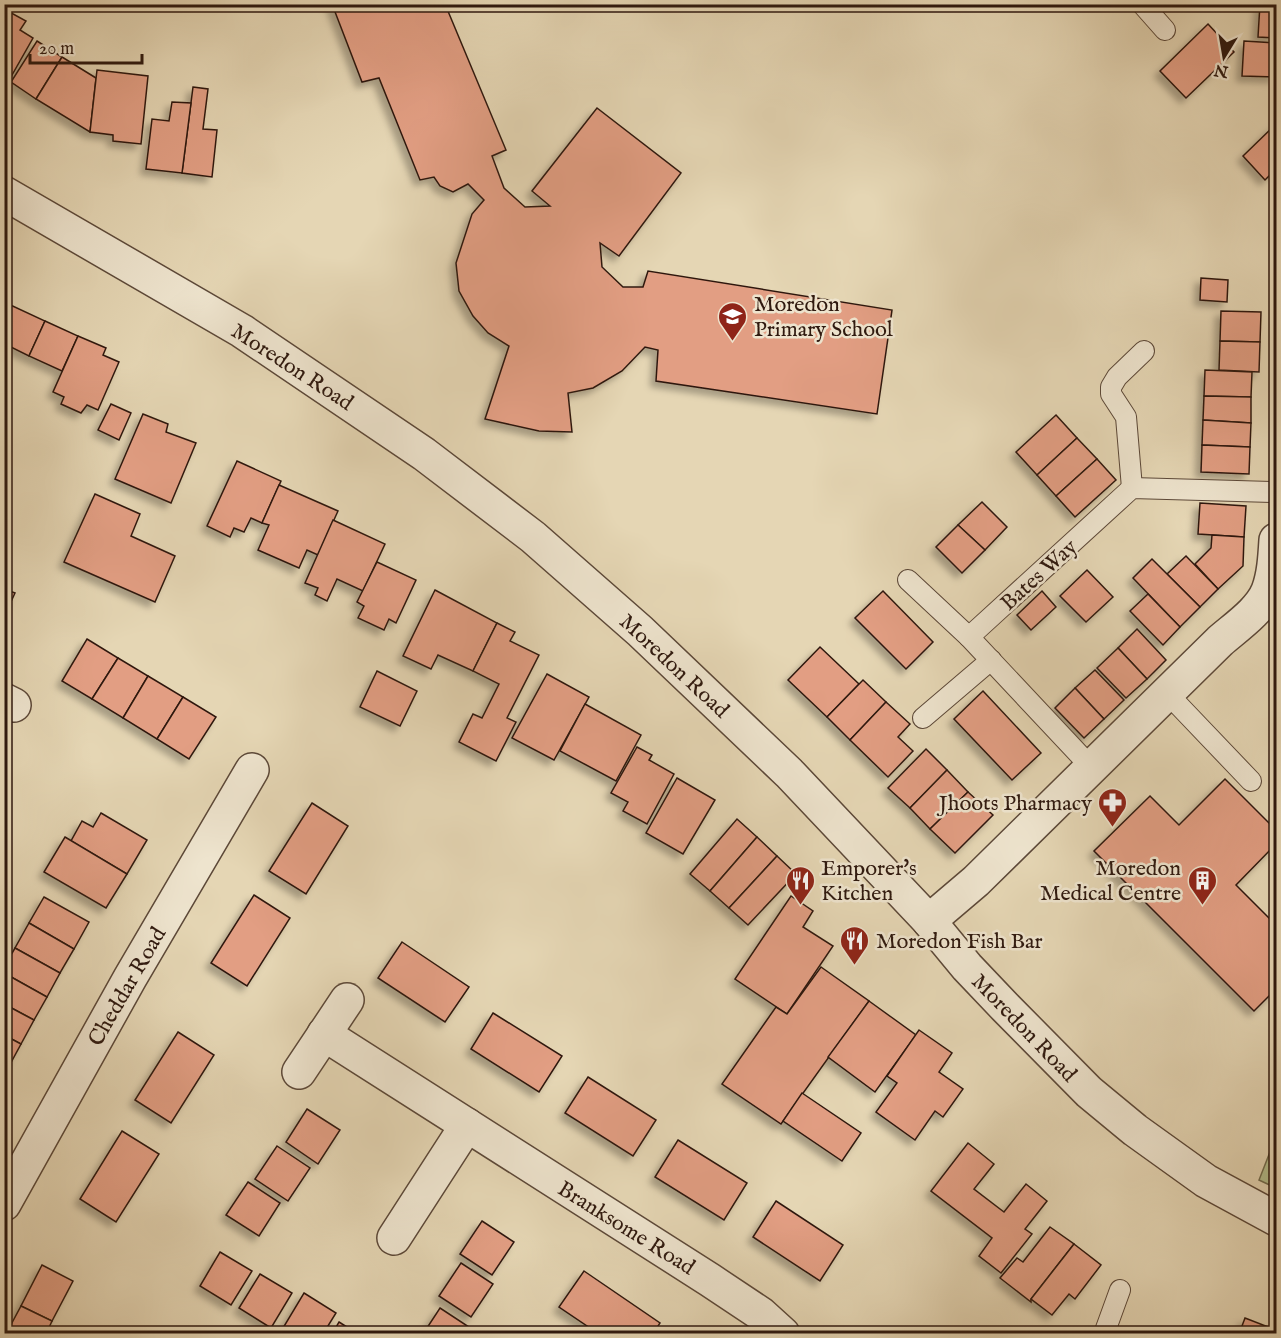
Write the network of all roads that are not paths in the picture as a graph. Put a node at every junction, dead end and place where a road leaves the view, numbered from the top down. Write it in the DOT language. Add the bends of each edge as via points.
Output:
graph roads {
  1 [pos="1142,4"];
  2 [pos="1165,30"];
  3 [pos="4,193"];
  4 [pos="1144,351"];
  5 [pos="1132,488"];
  6 [pos="1276,492"];
  7 [pos="1276,540"];
  8 [pos="908,580"];
  9 [pos="1272,595"];
  10 [pos="969,637"];
  11 [pos="991,660"];
  12 [pos="1167,693"];
  13 [pos="923,718"];
  14 [pos="1091,767"];
  15 [pos="252,770"];
  16 [pos="1251,780"];
  17 [pos="929,921"];
  18 [pos="347,1000"];
  19 [pos="324,1034"];
  20 [pos="299,1072"];
  21 [pos="467,1125"];
  22 [pos="4,1204"];
  23 [pos="1276,1219"];
  24 [pos="394,1238"];
  25 [pos="1120,1290"];
  26 [pos="783,1334"];
  27 [pos="1104,1334"];
  1 -- 2 [label="lane"];
  3 -- 17 [label="street, Moredon Road" via="242,331 424,454 533,537 693,680 789,773"];
  4 -- 5 [label="lane" via="1117,376 1111,387 1111,394 1126,417"];
  5 -- 6 [label="lane"];
  5 -- 10 [label="lane, Bates Way"];
  7 -- 9 [label="street"];
  8 -- 10 [label="lane"];
  9 -- 12 [label="street"];
  10 -- 11 [label="lane"];
  11 -- 13 [label="lane"];
  11 -- 14 [label="lane"];
  12 -- 14 [label="street"];
  12 -- 16 [label="lane"];
  14 -- 17 [label="street" via="976,881"];
  15 -- 22 [label="street, Cheddar Road"];
  17 -- 23 [label="street, Moredon Road" via="990,992 1089,1092 1135,1131 1206,1181"];
  18 -- 19 [label="street"];
  19 -- 20 [label="street"];
  19 -- 21 [label="street, Branksome Road"];
  21 -- 24 [label="street"];
  21 -- 26 [label="street, Branksome Road" via="761,1314"];
  25 -- 27 [label="lane"];
}
